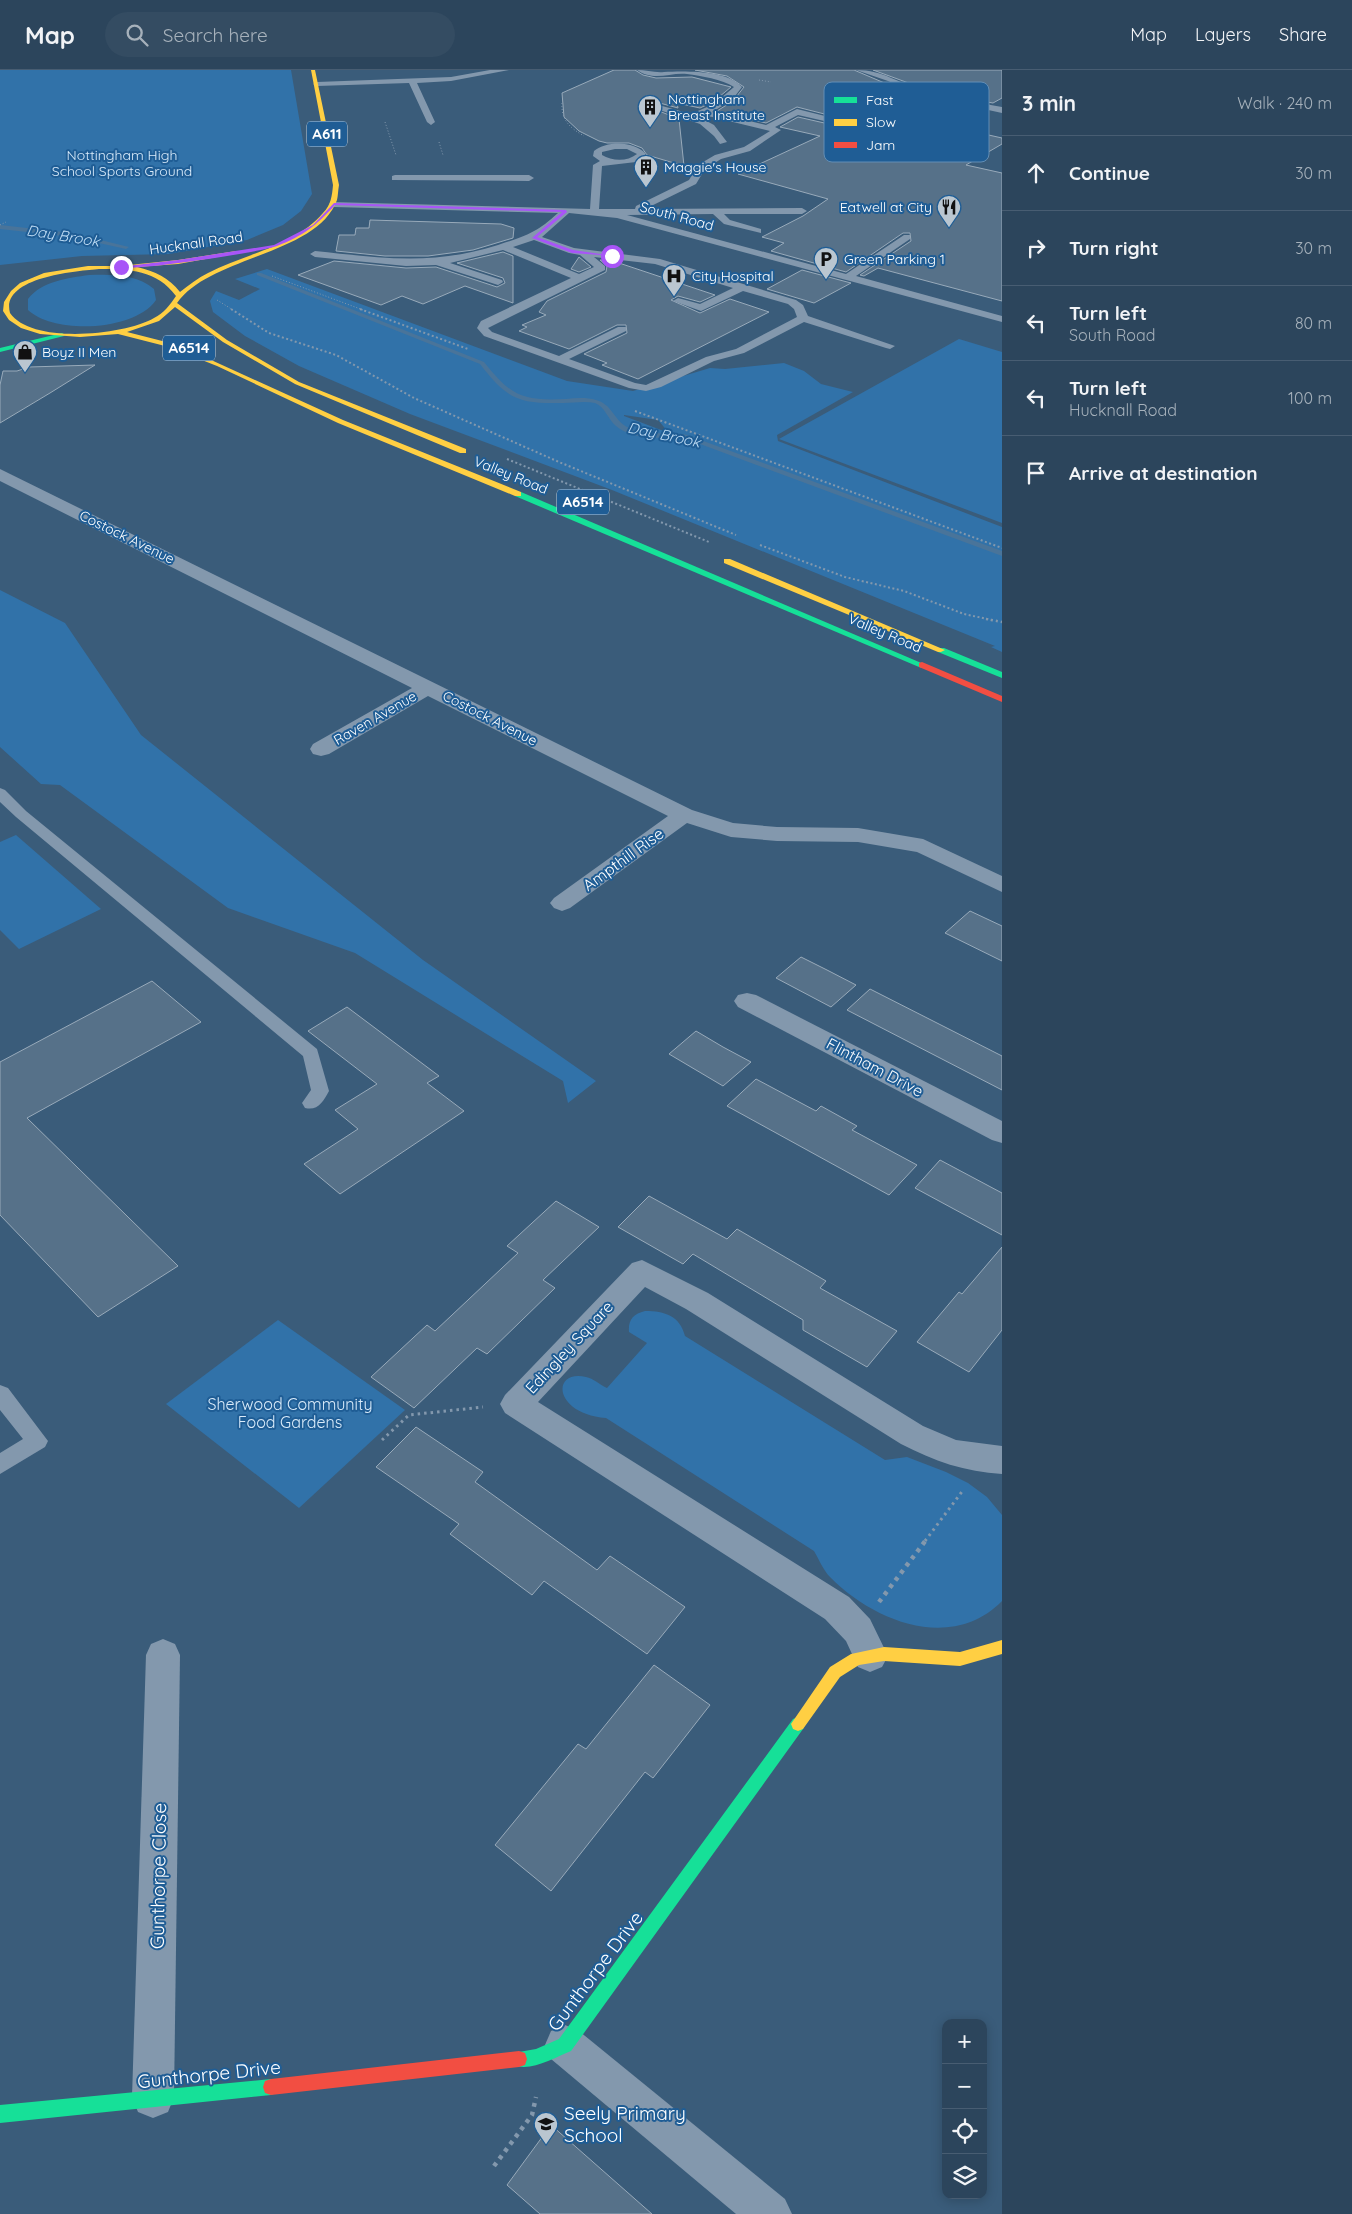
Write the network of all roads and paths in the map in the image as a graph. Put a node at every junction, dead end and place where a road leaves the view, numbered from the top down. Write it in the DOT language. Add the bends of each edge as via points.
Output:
graph roads {
  1 [pos="313,70"];
  2 [pos="505,70"];
  3 [pos="641,70"];
  4 [pos="860,70"];
  5 [pos="686,71"];
  6 [pos="412,80"];
  7 [pos="899,82"];
  8 [pos="318,84"];
  9 [pos="655,107"];
  10 [pos="989,107"];
  11 [pos="1002,110"];
  12 [pos="705,113"];
  13 [pos="691,117"];
  14 [pos="824,118"];
  15 [pos="385,122"];
  16 [pos="431,122"];
  17 [pos="766,128"];
  18 [pos="723,142"];
  19 [pos="606,160"];
  20 [pos="398,162"];
  21 [pos="395,178"];
  22 [pos="529,179"];
  23 [pos="334,204"];
  24 [pos="714,210"];
  25 [pos="566,211"];
  26 [pos="634,211"];
  27 [pos="802,211"];
  28 [pos="594,212"];
  29 [pos="6,222"];
  30 [pos="0,225"];
  31 [pos="758,231"];
  32 [pos="534,237"];
  33 [pos="907,237"];
  34 [pos="275,246"];
  35 [pos="504,247"];
  36 [pos="584,253"];
  37 [pos="315,254"];
  38 [pos="439,262"];
  39 [pos="121,267"];
  40 [pos="9,276"];
  41 [pos="848,277"];
  42 [pos="37,278"];
  43 [pos="579,278"];
  44 [pos="498,282"];
  45 [pos="742,287"];
  46 [pos="212,298"];
  47 [pos="178,300"];
  48 [pos="678,301"];
  49 [pos="3,313"];
  50 [pos="803,318"];
  51 [pos="1002,319"];
  52 [pos="622,329"];
  53 [pos="119,332"];
  54 [pos="62,335"];
  55 [pos="890,346"];
  56 [pos="0,350"];
  57 [pos="559,360"];
  58 [pos="476,457"];
  59 [pos="503,458"];
  60 [pos="0,474"];
  61 [pos="737,535"];
  62 [pos="710,542"];
  63 [pos="755,542"];
  64 [pos="712,555"];
  65 [pos="1002,622"];
  66 [pos="1002,675"];
  67 [pos="428,687"];
  68 [pos="1002,699"];
  69 [pos="321,749"];
  70 [pos="0,793"];
  71 [pos="684,814"];
  72 [pos="1002,884"];
  73 [pos="562,903"];
  74 [pos="747,1001"];
  75 [pos="311,1102"];
  76 [pos="1002,1134"];
  77 [pos="0,1394"];
  78 [pos="516,1404"];
  79 [pos="382,1440"];
  80 [pos="967,1457"];
  81 [pos="1002,1460"];
  82 [pos="0,1465"];
  83 [pos="864,1643"];
  84 [pos="1002,1647"];
  85 [pos="163,1655"];
  86 [pos="551,2051"];
  87 [pos="152,2097"];
  88 [pos="0,2114"];
  89 [pos="494,2166"];
  90 [pos="770,2214"];
  1 -- 8 [label="main road, A611"];
  2 -- 6 [label="lane" via="468,77"];
  3 -- 5 [label="lane" via="662,75"];
  4 -- 7 [label="lane"];
  5 -- 12 [label="lane" via="732,82 738,87 727,99"];
  6 -- 8 [label="lane"];
  6 -- 16 [label="lane"];
  8 -- 23 [label="main road, A611" via="336,185"];
  9 -- 13 [label="lane"];
  10 -- 11 [label="lane"];
  12 -- 13 [label="lane"];
  12 -- 17 [label="lane"];
  13 -- 18 [label="lane" via="708,125"];
  14 -- 17 [label="lane" via="796,112"];
  15 -- 20 [label="path"];
  17 -- 26 [label="lane" via="777,130 747,149 718,157 701,167 692,182"];
  19 -- 28 [label="lane" via="598,165"];
  21 -- 22 [label="lane"];
  23 -- 25 [label="lane, South Road" via="462,209 530,206"];
  23 -- 34 [label="main road, Hucknall Road" via="314,226"];
  24 -- 26 [label="lane"];
  24 -- 27 [label="lane"];
  24 -- 31 [label="lane" via="726,222"];
  25 -- 28 [label="lane, South Road"];
  25 -- 32 [label="lane"];
  26 -- 28 [label="lane"];
  28 -- 41 [label="lane, South Road" via="625,217"];
  29 -- 30 [label="path"];
  32 -- 35 [label="lane"];
  32 -- 36 [label="lane"];
  33 -- 41 [label="lane"];
  34 -- 39 [label="main road, Hucknall Road" via="178,262"];
  34 -- 47 [label="main road, Hucknall Road" via="212,273"];
  35 -- 38 [label="lane"];
  35 -- 43 [label="lane"];
  36 -- 43 [label="lane" via="601,268"];
  36 -- 45 [label="lane" via="656,262"];
  37 -- 38 [label="lane" via="406,263"];
  38 -- 44 [label="lane"];
  39 -- 42 [label="main road" via="77,268"];
  39 -- 47 [label="main road, Valley Road" via="163,277 175,286"];
  40 -- 42 [label="main road"];
  41 -- 51 [label="lane, South Road"];
  42 -- 49 [label="main road" via="18,287 7,298"];
  43 -- 57 [label="lane" via="484,323 482,328 488,334"];
  45 -- 48 [label="lane" via="701,308"];
  45 -- 50 [label="lane" via="792,302 799,307"];
  46 -- 61 [label="path" via="268,333 328,352 414,398"];
  47 -- 53 [label="main road, Hucknall Road" via="164,316"];
  47 -- 58 [label="main road, Valley Road / A6514" via="225,341 297,382"];
  49 -- 54 [label="main road" via="28,328"];
  50 -- 55 [label="lane"];
  50 -- 57 [label="lane" via="740,351 710,359 657,386 646,388"];
  52 -- 57 [label="lane"];
  53 -- 54 [label="main road"];
  53 -- 68 [label="main road, Valley Road / A6514" via="148,335 200,352 320,413 532,499"];
  54 -- 56 [label="main road"];
  59 -- 62 [label="path"];
  60 -- 67 [label="street, Costock Avenue"];
  63 -- 65 [label="path" via="845,577 904,591 964,614"];
  64 -- 66 [label="main road, Valley Road"];
  67 -- 69 [label="street, Raven Avenue"];
  67 -- 71 [label="street, Costock Avenue"];
  70 -- 75 [label="lane" via="21,814 311,1053 320,1091"];
  71 -- 72 [label="street, Costock Avenue" via="731,830 858,835 923,846"];
  71 -- 73 [label="street, Ampthill Rise"];
  74 -- 76 [label="street, Flintham Drive"];
  77 -- 82 [label="lane" via="37,1441"];
  78 -- 79 [label="path" via="409,1415"];
  78 -- 80 [label="street, Edingley Square" via="642,1270 912,1436 948,1453"];
  78 -- 83 [label="street, Edingley Square" via="801,1583 837,1608"];
  80 -- 81 [label="street, Edingley Square"];
  80 -- 83 [label="path" via="968,1483"];
  83 -- 84 [label="main road, Gunthorpe Drive" via="929,1659 981,1655"];
  83 -- 86 [label="main road, Gunthorpe Drive" via="824,1688"];
  85 -- 87 [label="street, Gunthorpe Close"];
  86 -- 87 [label="main road, Gunthorpe Drive" via="455,2068"];
  86 -- 89 [label="path" via="532,2115"];
  86 -- 90 [label="street"];
  87 -- 88 [label="main road, Gunthorpe Drive"];
}
